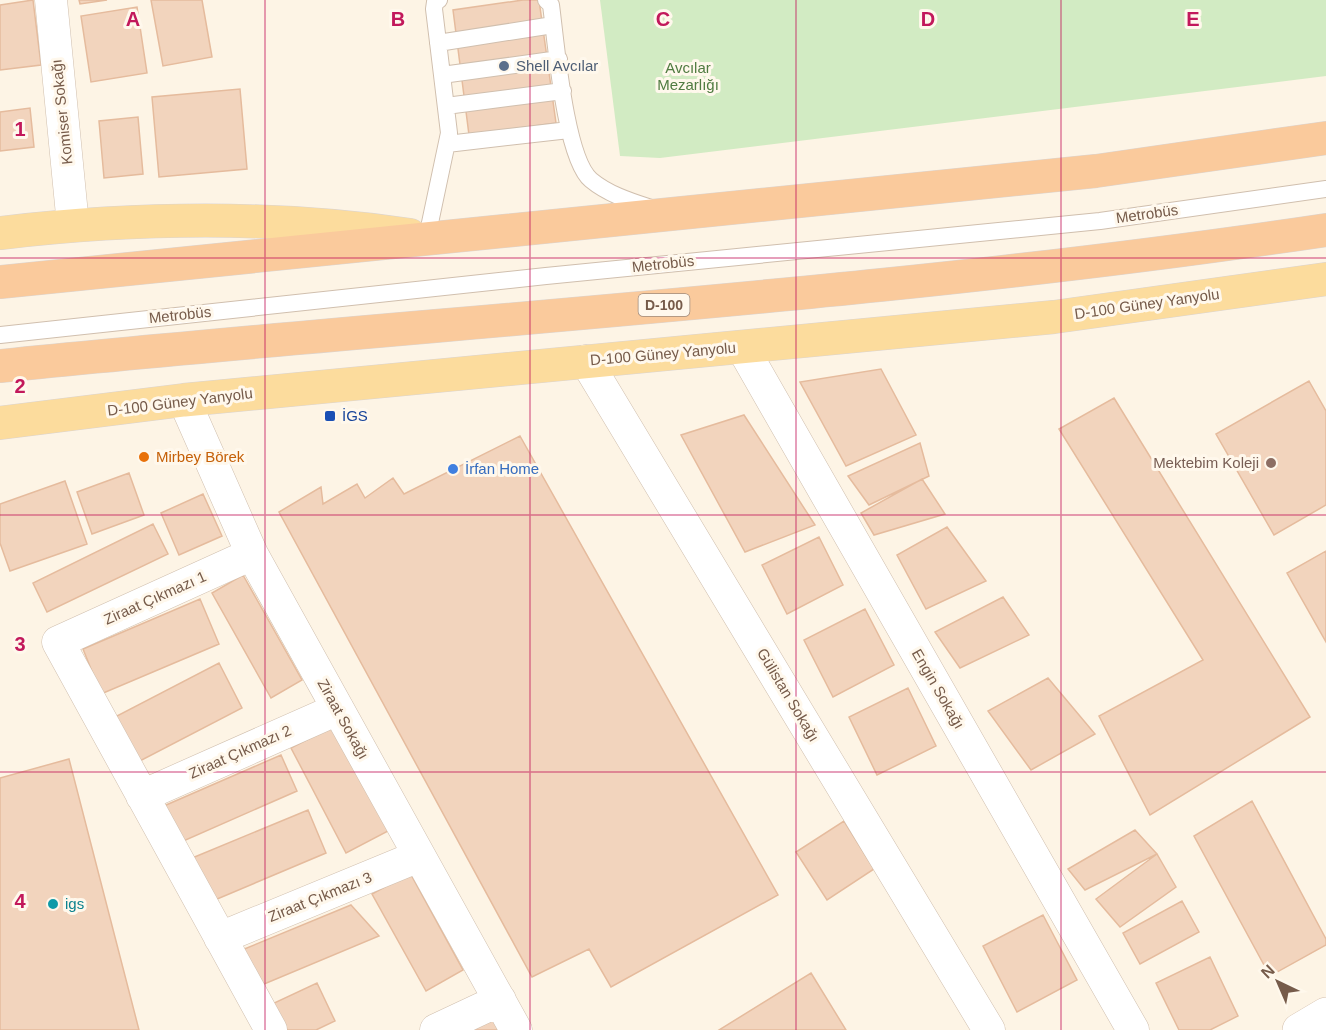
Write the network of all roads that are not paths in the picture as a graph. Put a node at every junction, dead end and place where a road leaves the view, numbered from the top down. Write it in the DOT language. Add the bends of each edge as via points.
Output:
graph roads {
  1 [pos="51,0"];
  2 [pos="439,0"];
  3 [pos="549,2"];
  4 [pos="553,25"];
  5 [pos="438,43"];
  6 [pos="559,59"];
  7 [pos="442,75"];
  8 [pos="563,91"];
  9 [pos="446,106"];
  10 [pos="569,130"];
  11 [pos="1326,138"];
  12 [pos="447,144"];
  13 [pos="1326,189"];
  14 [pos="664,213"];
  15 [pos="73,225"];
  16 [pos="1326,230"];
  17 [pos="0,233"];
  18 [pos="427,237"];
  19 [pos="1326,279"];
  20 [pos="0,282"];
  21 [pos="0,335"];
  22 [pos="742,347"];
  23 [pos="586,361"];
  24 [pos="0,366"];
  25 [pos="184,400"];
  26 [pos="0,423"];
  27 [pos="252,554"];
  28 [pos="338,709"];
  29 [pos="142,796"];
  30 [pos="419,856"];
  31 [pos="220,938"];
  32 [pos="500,1000"];
  33 [pos="271,1030"];
  34 [pos="436,1030"];
  35 [pos="516,1030"];
  36 [pos="989,1030"];
  37 [pos="1133,1030"];
  1 -- 15 [label="street, Komiser Sokağı"];
  2 -- 5 [label="lane" via="434,9"];
  3 -- 4 [label="lane"];
  4 -- 5 [label="lane"];
  4 -- 6 [label="lane"];
  5 -- 7 [label="lane"];
  6 -- 7 [label="lane"];
  6 -- 8 [label="lane"];
  7 -- 9 [label="lane"];
  8 -- 9 [label="lane"];
  8 -- 10 [label="lane"];
  9 -- 12 [label="lane"];
  10 -- 12 [label="lane"];
  10 -- 14 [label="lane" via="589,178 604,189"];
  11 -- 14 [label="highway" via="1096,171"];
  12 -- 18 [label="lane"];
  13 -- 21 [label="lane, Metrobüs" via="1100,221"];
  14 -- 18 [label="highway"];
  15 -- 17 [label="main road"];
  15 -- 18 [label="main road" via="244,220 334,224"];
  16 -- 24 [label="highway, D-100" via="1180,252 775,295"];
  18 -- 20 [label="highway"];
  19 -- 22 [label="main road, D-100 Güney Yanyolu" via="1054,316"];
  22 -- 23 [label="main road, D-100 Güney Yanyolu"];
  22 -- 37 [label="street, Engin Sokağı"];
  23 -- 25 [label="main road, D-100 Güney Yanyolu"];
  23 -- 36 [label="street, Gülistan Sokağı"];
  25 -- 26 [label="main road, D-100 Güney Yanyolu"];
  25 -- 27 [label="street, Ziraat Sokağı"];
  27 -- 28 [label="street, Ziraat Sokağı"];
  27 -- 29 [label="street, Ziraat Çıkmazı 1" via="58,642"];
  28 -- 29 [label="street, Ziraat Çıkmazı 2"];
  28 -- 30 [label="street, Ziraat Sokağı"];
  29 -- 31 [label="street"];
  30 -- 31 [label="street, Ziraat Çıkmazı 3"];
  30 -- 32 [label="street, Ziraat Sokağı"];
  31 -- 33 [label="street"];
  32 -- 34 [label="street"];
  32 -- 35 [label="street, Ziraat Sokağı"];
}
